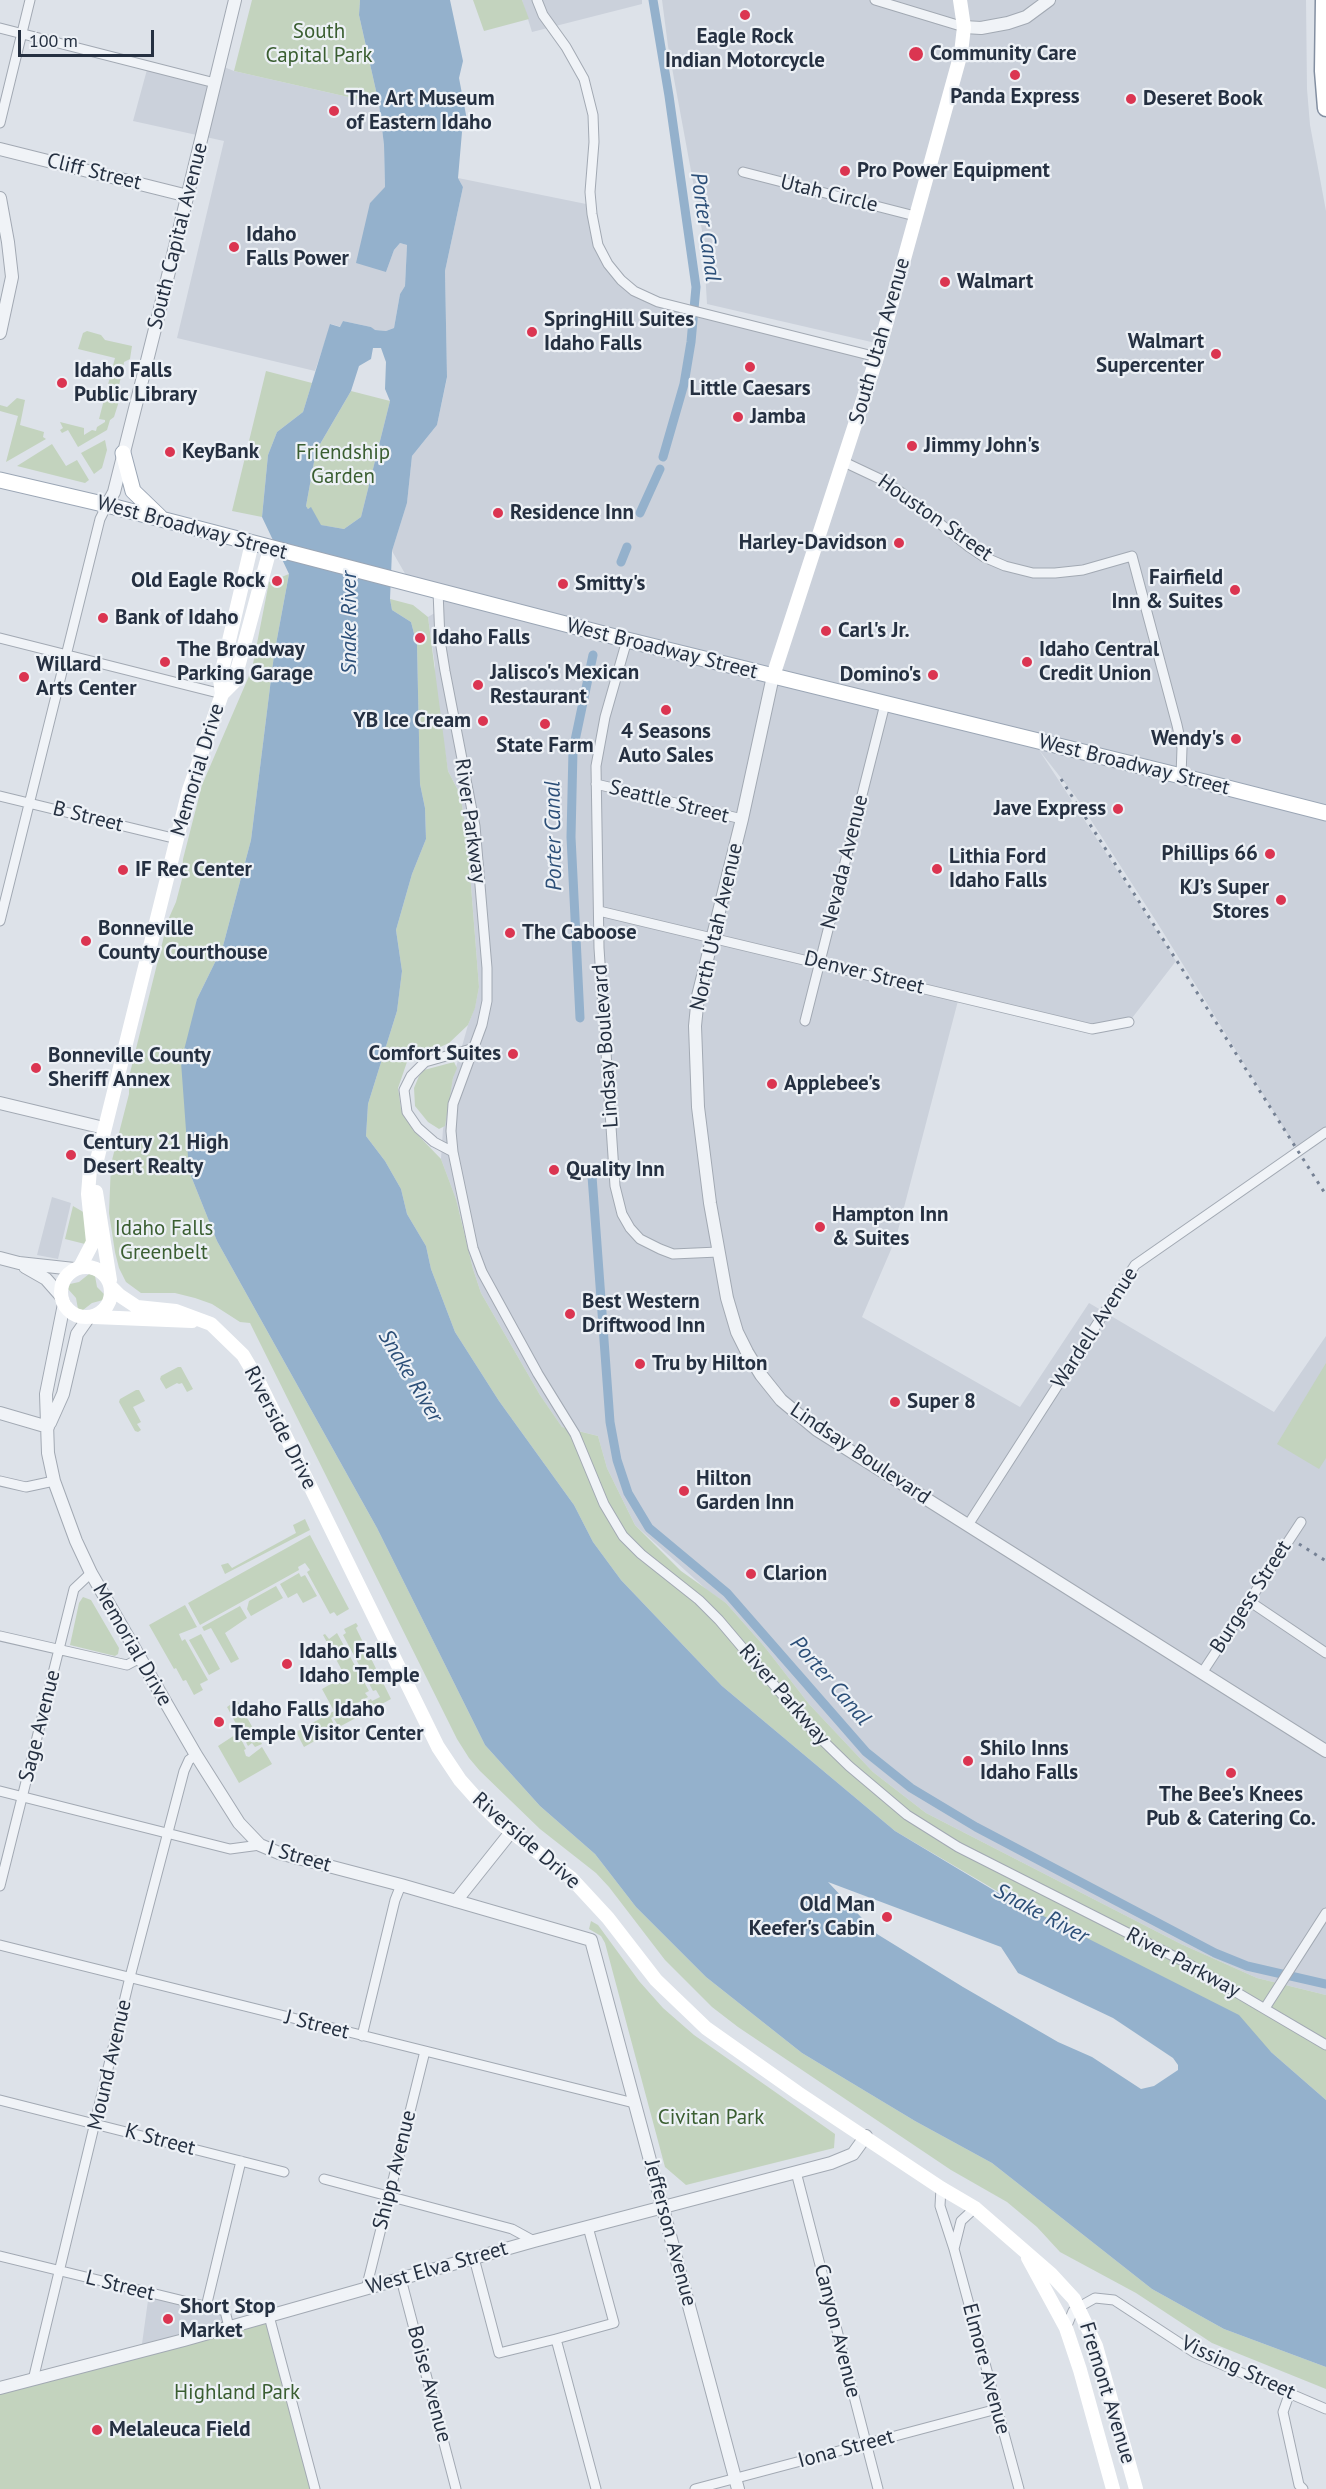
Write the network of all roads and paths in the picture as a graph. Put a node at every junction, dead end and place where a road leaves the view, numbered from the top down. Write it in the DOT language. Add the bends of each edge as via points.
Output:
graph roads {
  1 [pos="30,0"];
  2 [pos="235,0"];
  3 [pos="537,0"];
  4 [pos="875,0"];
  5 [pos="960,0"];
  6 [pos="1049,0"];
  7 [pos="1324,0"];
  8 [pos="964,27"];
  9 [pos="0,28"];
  10 [pos="22,34"];
  11 [pos="215,83"];
  12 [pos="1326,108"];
  13 [pos="0,123"];
  14 [pos="0,149"];
  15 [pos="743,172"];
  16 [pos="188,196"];
  17 [pos="0,198"];
  18 [pos="915,216"];
  19 [pos="1,330"];
  20 [pos="877,357"];
  21 [pos="123,453"];
  22 [pos="844,462"];
  23 [pos="0,480"];
  24 [pos="107,506"];
  25 [pos="165,520"];
  26 [pos="252,543"];
  27 [pos="274,550"];
  28 [pos="438,591"];
  29 [pos="0,638"];
  30 [pos="627,640"];
  31 [pos="66,654"];
  32 [pos="773,676"];
  33 [pos="222,694"];
  34 [pos="885,704"];
  35 [pos="1181,776"];
  36 [pos="596,784"];
  37 [pos="0,796"];
  38 [pos="31,803"];
  39 [pos="1326,813"];
  40 [pos="742,819"];
  41 [pos="177,839"];
  42 [pos="599,911"];
  43 [pos="0,921"];
  44 [pos="712,937"];
  45 [pos="820,962"];
  46 [pos="805,1021"];
  47 [pos="1129,1022"];
  48 [pos="471,1049"];
  49 [pos="0,1103"];
  50 [pos="104,1128"];
  51 [pos="1326,1132"];
  52 [pos="453,1152"];
  53 [pos="97,1160"];
  54 [pos="718,1252"];
  55 [pos="0,1258"];
  56 [pos="19,1263"];
  57 [pos="77,1268"];
  58 [pos="111,1285"];
  59 [pos="63,1300"];
  60 [pos="90,1317"];
  61 [pos="211,1324"];
  62 [pos="0,1413"];
  63 [pos="48,1427"];
  64 [pos="0,1481"];
  65 [pos="54,1481"];
  66 [pos="1301,1522"];
  67 [pos="968,1525"];
  68 [pos="91,1574"];
  69 [pos="1249,1601"];
  70 [pos="0,1636"];
  71 [pos="58,1651"];
  72 [pos="1326,1653"];
  73 [pos="140,1658"];
  74 [pos="1202,1673"];
  75 [pos="1326,1751"];
  76 [pos="196,1755"];
  77 [pos="0,1791"];
  78 [pos="22,1796"];
  79 [pos="168,1832"];
  80 [pos="511,1832"];
  81 [pos="260,1845"];
  82 [pos="401,1885"];
  83 [pos="0,1886"];
  84 [pos="456,1901"];
  85 [pos="1326,1913"];
  86 [pos="592,1943"];
  87 [pos="0,1945"];
  88 [pos="130,1977"];
  89 [pos="1265,2008"];
  90 [pos="362,2036"];
  91 [pos="1326,2045"];
  92 [pos="425,2051"];
  93 [pos="0,2100"];
  94 [pos="634,2103"];
  95 [pos="96,2123"];
  96 [pos="866,2136"];
  97 [pos="878,2145"];
  98 [pos="241,2161"];
  99 [pos="284,2172"];
  100 [pos="796,2172"];
  101 [pos="324,2179"];
  102 [pos="941,2188"];
  103 [pos="387,2196"];
  104 [pos="664,2206"];
  105 [pos="975,2208"];
  106 [pos="588,2227"];
  107 [pos="534,2241"];
  108 [pos="1023,2248"];
  109 [pos="954,2249"];
  110 [pos="0,2256"];
  111 [pos="474,2258"];
  112 [pos="59,2271"];
  113 [pos="401,2278"];
  114 [pos="366,2289"];
  115 [pos="206,2307"];
  116 [pos="1078,2307"];
  117 [pos="269,2316"];
  118 [pos="229,2326"];
  119 [pos="1066,2328"];
  120 [pos="556,2338"];
  121 [pos="33,2380"];
  122 [pos="0,2388"];
  123 [pos="1290,2392"];
  124 [pos="997,2409"];
  125 [pos="1326,2409"];
  126 [pos="866,2444"];
  127 [pos="737,2484"];
  128 [pos="315,2489"];
  129 [pos="456,2489"];
  130 [pos="596,2489"];
  131 [pos="695,2489"];
  132 [pos="878,2489"];
  133 [pos="1019,2489"];
  134 [pos="1113,2489"];
  135 [pos="1136,2489"];
  136 [pos="1304,2489"];
  1 -- 10 [label="street"];
  2 -- 11 [label="street, South Capital Avenue"];
  3 -- 20 [label="street" via="584,79 593,115 592,214 598,245 621,280 634,291 683,309"];
  4 -- 8 [label="street"];
  5 -- 8 [label="main road, South Utah Avenue"];
  6 -- 8 [label="street" via="1026,17 1008,23"];
  7 -- 12 [label="highway"];
  8 -- 18 [label="main road, South Utah Avenue" via="961,53"];
  9 -- 10 [label="street"];
  10 -- 11 [label="street"];
  10 -- 13 [label="street"];
  11 -- 16 [label="street, South Capital Avenue"];
  14 -- 16 [label="street, Cliff Street"];
  15 -- 18 [label="street, Utah Circle"];
  16 -- 21 [label="street, South Capital Avenue"];
  17 -- 19 [label="street" via="12,277"];
  18 -- 20 [label="main road, South Utah Avenue"];
  20 -- 22 [label="main road, South Utah Avenue"];
  21 -- 24 [label="street, South Capital Avenue"];
  21 -- 25 [label="main road" via="134,493"];
  22 -- 32 [label="main road, South Utah Avenue"];
  22 -- 35 [label="street, Houston Street" via="902,493 969,547 1005,566 1033,573 1055,573 1083,570 1132,556 1177,725 1182,748"];
  23 -- 24 [label="main road, West Broadway Street"];
  24 -- 25 [label="main road, West Broadway Street"];
  24 -- 31 [label="street" via="100,519"];
  25 -- 26 [label="main road, West Broadway Street"];
  26 -- 27 [label="main road, West Broadway Street"];
  26 -- 33 [label="main road, Memorial Drive" via="220,679"];
  27 -- 28 [label="main road, West Broadway Street"];
  27 -- 33 [label="main road, Memorial Drive" via="234,682"];
  28 -- 30 [label="main road, West Broadway Street"];
  28 -- 48 [label="street, River Parkway" via="442,650 479,864 487,1001"];
  29 -- 31 [label="street"];
  30 -- 32 [label="main road, West Broadway Street"];
  30 -- 36 [label="street, Lindsay Boulevard" via="598,746"];
  31 -- 33 [label="street"];
  31 -- 38 [label="street"];
  32 -- 34 [label="main road, West Broadway Street"];
  32 -- 40 [label="street, North Utah Avenue"];
  33 -- 41 [label="main road, Memorial Drive" via="191,783"];
  34 -- 35 [label="main road, West Broadway Street"];
  34 -- 45 [label="street, Nevada Avenue"];
  35 -- 39 [label="main road, West Broadway Street"];
  36 -- 40 [label="street, Seattle Street"];
  36 -- 42 [label="street, Lindsay Boulevard"];
  37 -- 38 [label="street, B Street"];
  38 -- 41 [label="street, B Street"];
  38 -- 43 [label="street"];
  40 -- 44 [label="street, North Utah Avenue"];
  41 -- 50 [label="main road, Memorial Drive"];
  42 -- 44 [label="street, Denver Street"];
  42 -- 54 [label="street, Lindsay Boulevard" via="615,1186 622,1214 640,1239 660,1249 674,1254"];
  44 -- 45 [label="street, Denver Street"];
  44 -- 54 [label="street, North Utah Avenue" via="698,996 695,1055 698,1107"];
  45 -- 46 [label="street, Nevada Avenue"];
  45 -- 47 [label="street, Denver Street" via="1092,1029"];
  48 -- 52 [label="street, River Parkway" via="453,1104"];
  48 -- 52 [label="street" via="425,1062 404,1090 407,1112 418,1128"];
  49 -- 50 [label="street"];
  50 -- 53 [label="main road, Memorial Drive"];
  51 -- 67 [label="street, Wardell Avenue" via="1135,1265"];
  52 -- 89 [label="street, River Parkway" via="473,1248 482,1272 575,1434 604,1504 623,1536 699,1600 813,1731 907,1815 958,1847 1185,1962"];
  53 -- 57 [label="main road, Memorial Drive" via="90,1169 88,1182 93,1242"];
  53 -- 58 [label="main road, Memorial Drive" via="97,1202"];
  54 -- 67 [label="street, Lindsay Boulevard" via="737,1332 761,1375 781,1400 817,1430"];
  55 -- 56 [label="street"];
  56 -- 57 [label="street"];
  56 -- 59 [label="street" via="46,1279"];
  57 -- 58 [label="main road" via="96,1268"];
  57 -- 59 [label="main road" via="63,1281"];
  58 -- 60 [label="main road" via="109,1304"];
  58 -- 61 [label="main road, Riverside Drive" via="119,1296 137,1306 176,1311"];
  59 -- 60 [label="main road" via="74,1314"];
  59 -- 63 [label="street, Memorial Drive" via="46,1394"];
  60 -- 61 [label="main road"];
  60 -- 63 [label="street, Memorial Drive" via="77,1334 63,1394"];
  61 -- 80 [label="main road, Riverside Drive" via="252,1368 438,1747 460,1780"];
  62 -- 63 [label="street"];
  63 -- 65 [label="street, Memorial Drive"];
  64 -- 65 [label="street" via="26,1487"];
  65 -- 68 [label="street, Memorial Drive"];
  66 -- 69 [label="street, Burgess Street"];
  67 -- 74 [label="street, Lindsay Boulevard"];
  68 -- 71 [label="street, Sage Avenue" via="74,1589"];
  68 -- 73 [label="street, Memorial Drive"];
  69 -- 72 [label="street"];
  69 -- 74 [label="street, Burgess Street"];
  70 -- 71 [label="street"];
  71 -- 73 [label="street" via="127,1665"];
  71 -- 78 [label="street, Sage Avenue"];
  73 -- 76 [label="street, Memorial Drive"];
  74 -- 75 [label="street, Lindsay Boulevard"];
  76 -- 79 [label="street, Mound Avenue" via="184,1771"];
  76 -- 81 [label="street, Memorial Drive" via="239,1823"];
  77 -- 78 [label="street, I Street"];
  78 -- 79 [label="street, I Street"];
  78 -- 83 [label="street, Sage Avenue"];
  79 -- 81 [label="street, I Street" via="230,1849"];
  79 -- 88 [label="street, Mound Avenue"];
  80 -- 84 [label="street"];
  80 -- 96 [label="main road, Riverside Drive" via="571,1878 656,1980 706,2028"];
  81 -- 82 [label="street, I Street"];
  82 -- 84 [label="street, I Street"];
  82 -- 90 [label="street"];
  84 -- 86 [label="street, I Street" via="583,1936"];
  85 -- 89 [label="street"];
  86 -- 94 [label="street, Jefferson Avenue"];
  87 -- 88 [label="street, J Street"];
  88 -- 90 [label="street, J Street"];
  88 -- 95 [label="street, Mound Avenue"];
  89 -- 91 [label="street, River Parkway"];
  90 -- 92 [label="street, J Street"];
  92 -- 94 [label="street, J Street"];
  92 -- 103 [label="street, Shipp Avenue"];
  93 -- 95 [label="street, K Street"];
  94 -- 104 [label="street, Jefferson Avenue"];
  95 -- 98 [label="street, K Street"];
  95 -- 112 [label="street, Mound Avenue"];
  96 -- 97 [label="main road, Riverside Drive"];
  96 -- 100 [label="street, West Elva Street" via="853,2154"];
  97 -- 102 [label="main road, Fremont Avenue"];
  98 -- 99 [label="street, K Street"];
  98 -- 115 [label="street"];
  100 -- 104 [label="street, West Elva Street"];
  100 -- 126 [label="street, Canyon Avenue"];
  101 -- 103 [label="street"];
  102 -- 105 [label="main road, Fremont Avenue"];
  102 -- 109 [label="street, Elmore Avenue" via="940,2206"];
  103 -- 107 [label="street" via="512,2229"];
  103 -- 114 [label="street, Shipp Avenue"];
  104 -- 106 [label="street, West Elva Street"];
  104 -- 127 [label="street, Jefferson Avenue"];
  105 -- 108 [label="main road, Fremont Avenue"];
  105 -- 109 [label="street" via="961,2221"];
  106 -- 107 [label="street, West Elva Street"];
  106 -- 120 [label="street" via="614,2323"];
  107 -- 111 [label="street, West Elva Street"];
  108 -- 116 [label="main road, Fremont Avenue"];
  108 -- 119 [label="main road, Fremont Avenue"];
  109 -- 124 [label="street, Elmore Avenue"];
  110 -- 112 [label="street, L Street"];
  111 -- 113 [label="street, West Elva Street"];
  111 -- 120 [label="street" via="499,2353"];
  112 -- 115 [label="street, L Street"];
  112 -- 121 [label="street, Mound Avenue"];
  113 -- 114 [label="street, West Elva Street"];
  113 -- 129 [label="street, Boise Avenue"];
  114 -- 117 [label="street, West Elva Street"];
  115 -- 118 [label="street, L Street" via="225,2311"];
  116 -- 119 [label="street"];
  116 -- 123 [label="street, Vissing Street" via="1095,2298 1114,2300 1194,2353"];
  116 -- 135 [label="main road, Fremont Avenue" via="1100,2358"];
  117 -- 118 [label="street, West Elva Street"];
  117 -- 128 [label="street"];
  118 -- 121 [label="street, West Elva Street"];
  119 -- 134 [label="main road, Fremont Avenue"];
  120 -- 130 [label="street"];
  121 -- 122 [label="street, West Elva Street"];
  123 -- 125 [label="street, Vissing Street"];
  123 -- 136 [label="street" via="1283,2412 1299,2485"];
  124 -- 126 [label="street, Iona Street"];
  124 -- 133 [label="street, Elmore Avenue"];
  126 -- 127 [label="street, Iona Street"];
  126 -- 132 [label="street, Canyon Avenue"];
  127 -- 131 [label="street, Iona Street"];
}
